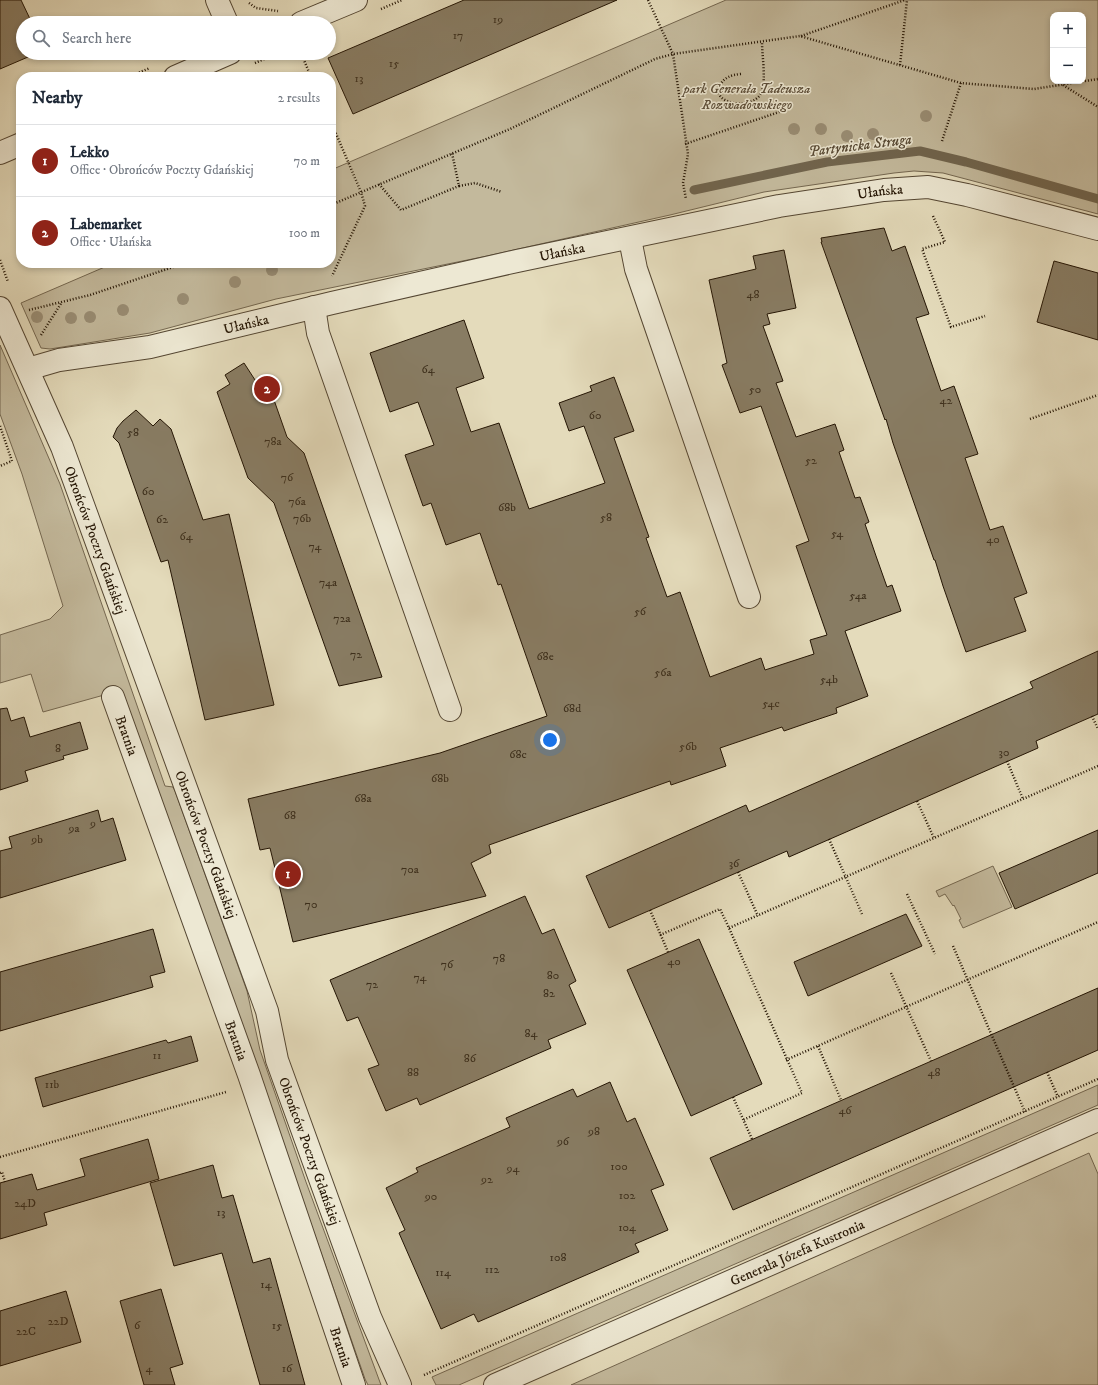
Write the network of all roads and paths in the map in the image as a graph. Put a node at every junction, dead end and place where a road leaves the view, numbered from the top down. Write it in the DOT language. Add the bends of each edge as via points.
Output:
graph roads {
  1 [pos="217,0"];
  2 [pos="245,0"];
  3 [pos="356,0"];
  4 [pos="648,0"];
  5 [pos="906,0"];
  6 [pos="282,10"];
  7 [pos="224,16"];
  8 [pos="318,16"];
  9 [pos="800,36"];
  10 [pos="762,42"];
  11 [pos="673,54"];
  12 [pos="214,60"];
  13 [pos="304,60"];
  14 [pos="900,65"];
  15 [pos="186,72"];
  16 [pos="309,72"];
  17 [pos="740,74"];
  18 [pos="1098,79"];
  19 [pos="961,83"];
  20 [pos="1062,85"];
  21 [pos="1098,107"];
  22 [pos="785,110"];
  23 [pos="336,134"];
  24 [pos="942,141"];
  25 [pos="685,144"];
  26 [pos="16,146"];
  27 [pos="0,153"];
  28 [pos="452,153"];
  29 [pos="380,184"];
  30 [pos="459,186"];
  31 [pos="928,187"];
  32 [pos="361,192"];
  33 [pos="502,192"];
  34 [pos="336,203"];
  35 [pos="691,225"];
  36 [pos="1098,228"];
  37 [pos="630,239"];
  38 [pos="170,268"];
  39 [pos="336,268"];
  40 [pos="336,268"];
  41 [pos="62,302"];
  42 [pos="323,305"];
  43 [pos="2,314"];
  44 [pos="984,316"];
  45 [pos="38,339"];
  46 [pos="28,369"];
  47 [pos="1098,396"];
  48 [pos="1030,419"];
  49 [pos="0,426"];
  50 [pos="0,466"];
  51 [pos="749,597"];
  52 [pos="113,697"];
  53 [pos="450,710"];
  54 [pos="1092,716"];
  55 [pos="1098,729"];
  56 [pos="1007,761"];
  57 [pos="1098,766"];
  58 [pos="1023,799"];
  59 [pos="917,800"];
  60 [pos="934,838"];
  61 [pos="829,839"];
  62 [pos="738,872"];
  63 [pos="845,877"];
  64 [pos="907,894"];
  65 [pos="650,910"];
  66 [pos="862,914"];
  67 [pos="758,916"];
  68 [pos="1098,922"];
  69 [pos="729,928"];
  70 [pos="660,935"];
  71 [pos="953,946"];
  72 [pos="668,952"];
  73 [pos="934,954"];
  74 [pos="891,973"];
  75 [pos="967,980"];
  76 [pos="906,1007"];
  77 [pos="818,1046"];
  78 [pos="786,1060"];
  79 [pos="931,1061"];
  80 [pos="1048,1072"];
  81 [pos="1098,1079"];
  82 [pos="252,1084"];
  83 [pos="733,1097"];
  84 [pos="1058,1097"];
  85 [pos="841,1100"];
  86 [pos="1025,1112"];
  87 [pos="743,1120"];
  88 [pos="1098,1120"];
  89 [pos="752,1139"];
  90 [pos="0,1157"];
  91 [pos="0,1172"];
  92 [pos="5,1182"];
  93 [pos="354,1385"];
  94 [pos="400,1385"];
  95 [pos="495,1385"];
  1 -- 7 [label="street"];
  2 -- 6 [label="path" via="256,8 274,12"];
  3 -- 8 [label="street"];
  4 -- 11 [label="path"];
  5 -- 9 [label="path"];
  5 -- 14 [label="path"];
  9 -- 10 [label="path"];
  9 -- 14 [label="path"];
  10 -- 11 [label="path"];
  10 -- 17 [label="path" via="763,87 759,96 741,104 723,100 718,91 724,80 731,75"];
  11 -- 25 [label="path"];
  11 -- 28 [label="path"];
  12 -- 15 [label="street"];
  13 -- 16 [label="path"];
  14 -- 19 [label="path"];
  18 -- 20 [label="path"];
  19 -- 20 [label="path" via="1034,89"];
  19 -- 24 [label="path"];
  20 -- 21 [label="path"];
  22 -- 25 [label="path"];
  23 -- 32 [label="path"];
  25 -- 35 [label="path" via="688,154 683,182"];
  26 -- 27 [label="street"];
  28 -- 29 [label="path"];
  28 -- 30 [label="path"];
  29 -- 30 [label="path" via="401,210"];
  29 -- 32 [label="path"];
  30 -- 33 [label="path" via="476,183"];
  31 -- 35 [label="street, Ułańska" via="884,190 779,206"];
  31 -- 36 [label="street, Ułańska"];
  31 -- 44 [label="path" via="928,203 945,242 922,249 951,327"];
  32 -- 34 [label="path"];
  32 -- 40 [label="path" via="365,206"];
  35 -- 37 [label="street, Ułańska"];
  37 -- 42 [label="street, Ułańska" via="517,261"];
  37 -- 51 [label="street" via="636,269"];
  38 -- 41 [label="path"];
  39 -- 42 [label="path"];
  41 -- 43 [label="path"];
  41 -- 45 [label="path"];
  42 -- 46 [label="street, Ułańska" via="150,347 59,360"];
  42 -- 53 [label="street" via="318,333"];
  43 -- 46 [label="street, Obrońców Poczty Gdańskiej"];
  46 -- 94 [label="street, Obrońców Poczty Gdańskiej" via="62,447 267,1011 277,1060 370,1317"];
  47 -- 48 [label="path"];
  49 -- 50 [label="path" via="12,461"];
  52 -- 82 [label="street, Bratnia"];
  54 -- 55 [label="path"];
  56 -- 58 [label="path"];
  57 -- 58 [label="path"];
  58 -- 60 [label="path"];
  59 -- 60 [label="path"];
  60 -- 63 [label="path"];
  61 -- 63 [label="path"];
  62 -- 67 [label="path"];
  63 -- 66 [label="path"];
  63 -- 67 [label="path"];
  64 -- 73 [label="path"];
  65 -- 70 [label="path"];
  67 -- 69 [label="path"];
  68 -- 75 [label="path"];
  69 -- 70 [label="path" via="720,909"];
  69 -- 78 [label="path"];
  70 -- 72 [label="path"];
  71 -- 75 [label="path"];
  74 -- 76 [label="path"];
  75 -- 76 [label="path"];
  75 -- 86 [label="path"];
  76 -- 77 [label="path"];
  76 -- 79 [label="path"];
  77 -- 78 [label="path"];
  77 -- 85 [label="path"];
  78 -- 87 [label="path" via="802,1093"];
  80 -- 84 [label="path"];
  81 -- 84 [label="path"];
  82 -- 90 [label="path"];
  82 -- 93 [label="street, Bratnia"];
  83 -- 87 [label="path"];
  84 -- 86 [label="path"];
  86 -- 94 [label="path"];
  87 -- 89 [label="path"];
  88 -- 95 [label="street, Generała Józefa Kustronia"];
  91 -- 92 [label="path"];
}
